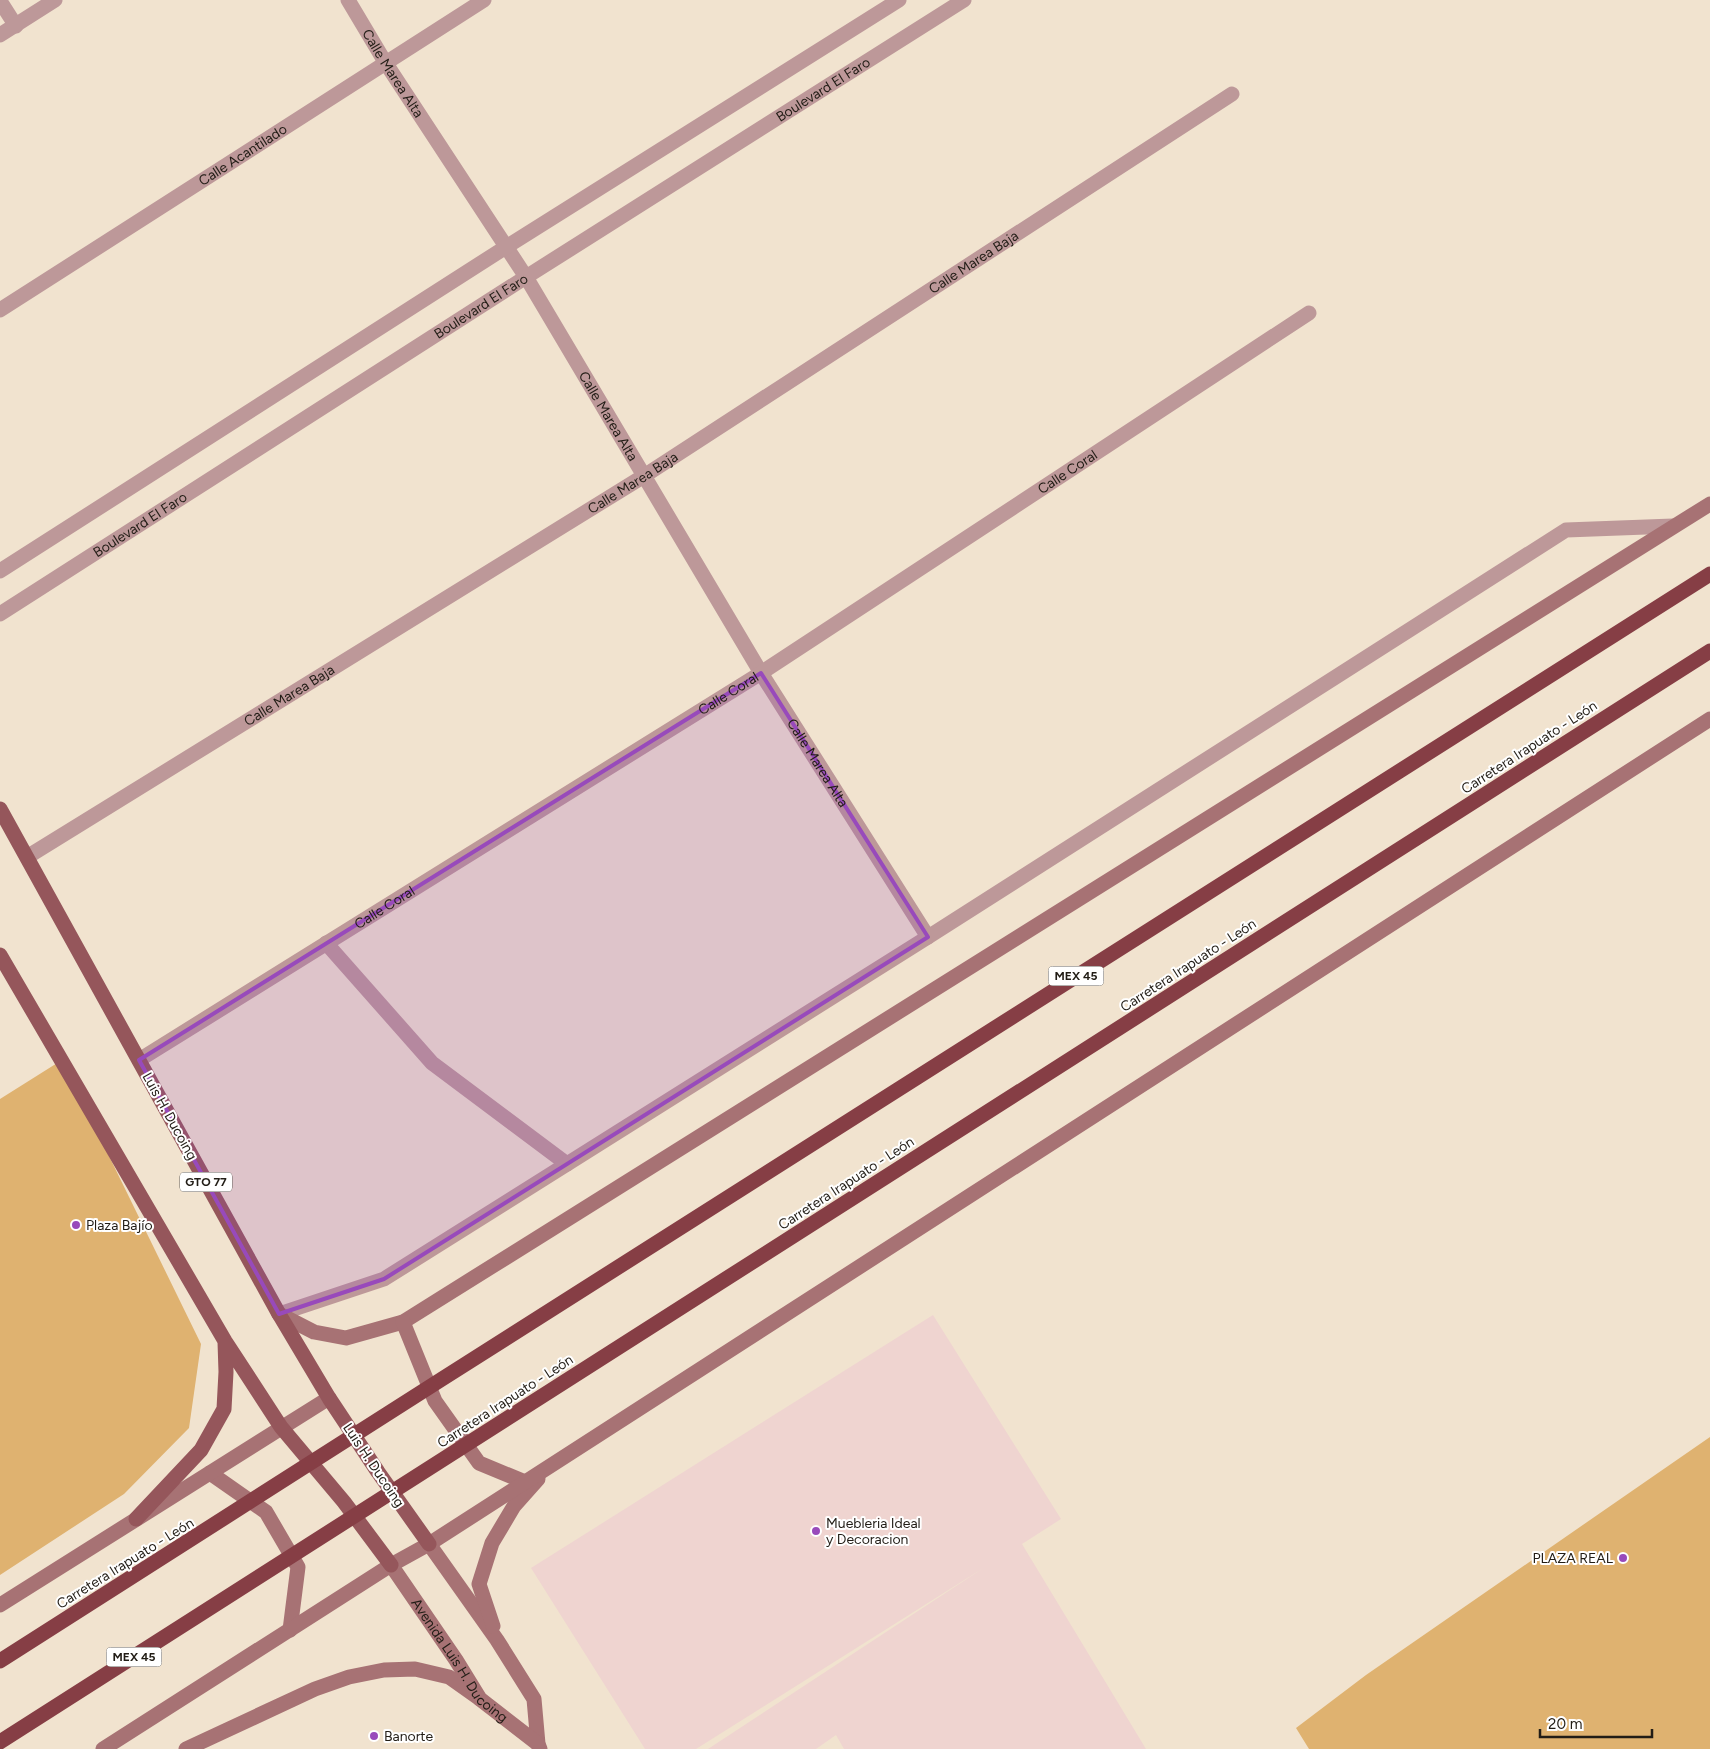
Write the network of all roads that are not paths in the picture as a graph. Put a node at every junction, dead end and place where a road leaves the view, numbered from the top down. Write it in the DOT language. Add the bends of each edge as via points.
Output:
graph roads {
  1 [pos="0,0"];
  2 [pos="55,0"];
  3 [pos="348,0"];
  4 [pos="484,0"];
  5 [pos="899,0"];
  6 [pos="964,0"];
  7 [pos="16,26"];
  8 [pos="0,35"];
  9 [pos="385,62"];
  10 [pos="1232,94"];
  11 [pos="506,247"];
  12 [pos="526,277"];
  13 [pos="0,310"];
  14 [pos="1309,313"];
  15 [pos="644,476"];
  16 [pos="1710,504"];
  17 [pos="1674,526"];
  18 [pos="0,571"];
  19 [pos="1710,574"];
  20 [pos="0,614"];
  21 [pos="1710,651"];
  22 [pos="761,673"];
  23 [pos="1710,719"];
  24 [pos="0,809"];
  25 [pos="26,857"];
  26 [pos="928,937"];
  27 [pos="326,943"];
  28 [pos="0,955"];
  29 [pos="139,1060"];
  30 [pos="567,1164"];
  31 [pos="278,1314"];
  32 [pos="403,1322"];
  33 [pos="225,1340"];
  34 [pos="329,1398"];
  35 [pos="281,1427"];
  36 [pos="550,1466"];
  37 [pos="210,1473"];
  38 [pos="525,1482"];
  39 [pos="136,1519"];
  40 [pos="429,1544"];
  41 [pos="391,1565"];
  42 [pos="0,1606"];
  43 [pos="290,1630"];
  44 [pos="497,1640"];
  45 [pos="0,1661"];
  46 [pos="480,1699"];
  47 [pos="0,1742"];
  48 [pos="539,1747"];
  49 [pos="103,1749"];
  50 [pos="186,1749"];
  1 -- 7 [label="street"];
  2 -- 7 [label="street"];
  3 -- 9 [label="street, Calle Marea Alta"];
  4 -- 9 [label="street, Calle Acantilado"];
  5 -- 11 [label="street"];
  6 -- 12 [label="street, Boulevard El Faro"];
  7 -- 8 [label="street"];
  9 -- 11 [label="street, Calle Marea Alta"];
  9 -- 13 [label="street, Calle Acantilado"];
  10 -- 15 [label="street, Calle Marea Baja"];
  11 -- 12 [label="street, Calle Marea Alta"];
  11 -- 18 [label="street"];
  12 -- 15 [label="street, Calle Marea Alta"];
  12 -- 20 [label="street, Boulevard El Faro"];
  14 -- 22 [label="street, Calle Coral"];
  15 -- 22 [label="street, Calle Marea Alta"];
  15 -- 25 [label="street, Calle Marea Baja"];
  16 -- 17 [label="street"];
  17 -- 26 [label="street" via="1566,530"];
  17 -- 32 [label="street"];
  19 -- 45 [label="highway, Carretera Irapuato - León / MEX 45"];
  21 -- 47 [label="highway, Carretera Irapuato - León / MEX 45"];
  22 -- 26 [label="street, Calle Marea Alta"];
  22 -- 27 [label="street, Calle Coral"];
  23 -- 36 [label="street"];
  24 -- 25 [label="main road, Luis H. Ducoing / GTO 77"];
  25 -- 29 [label="main road, Luis H. Ducoing / GTO 77"];
  26 -- 30 [label="street"];
  27 -- 29 [label="street, Calle Coral"];
  27 -- 30 [label="street" via="432,1062"];
  28 -- 33 [label="main road, GTO 77"];
  29 -- 31 [label="main road, Luis H. Ducoing / GTO 77"];
  30 -- 31 [label="street" via="384,1279"];
  31 -- 32 [label="street" via="314,1332 346,1338"];
  31 -- 34 [label="main road, Luis H. Ducoing / GTO 77"];
  32 -- 38 [label="street" via="435,1401 479,1463"];
  33 -- 35 [label="main road, GTO 77"];
  33 -- 39 [label="main road" via="224,1408 201,1450"];
  34 -- 35 [label="street"];
  34 -- 40 [label="main road, Luis H. Ducoing / GTO 77"];
  35 -- 37 [label="street"];
  35 -- 41 [label="main road, GTO 77" via="344,1502"];
  36 -- 38 [label="street"];
  36 -- 44 [label="street" via="514,1506 492,1543 479,1584"];
  37 -- 39 [label="street"];
  37 -- 43 [label="street" via="266,1512 298,1567"];
  38 -- 40 [label="street"];
  39 -- 42 [label="street"];
  40 -- 41 [label="street"];
  40 -- 44 [label="street, Avenida Luis H. Ducoing / GTO 77"];
  41 -- 43 [label="street"];
  41 -- 46 [label="street, Avenida Luis H. Ducoing / GTO 77"];
  43 -- 49 [label="street"];
  44 -- 48 [label="street, Avenida Luis H. Ducoing / GTO 77" via="534,1699"];
  46 -- 48 [label="street, Avenida Luis H. Ducoing / GTO 77"];
  46 -- 50 [label="street" via="448,1677 415,1669 384,1670 349,1676 315,1689"];
}
